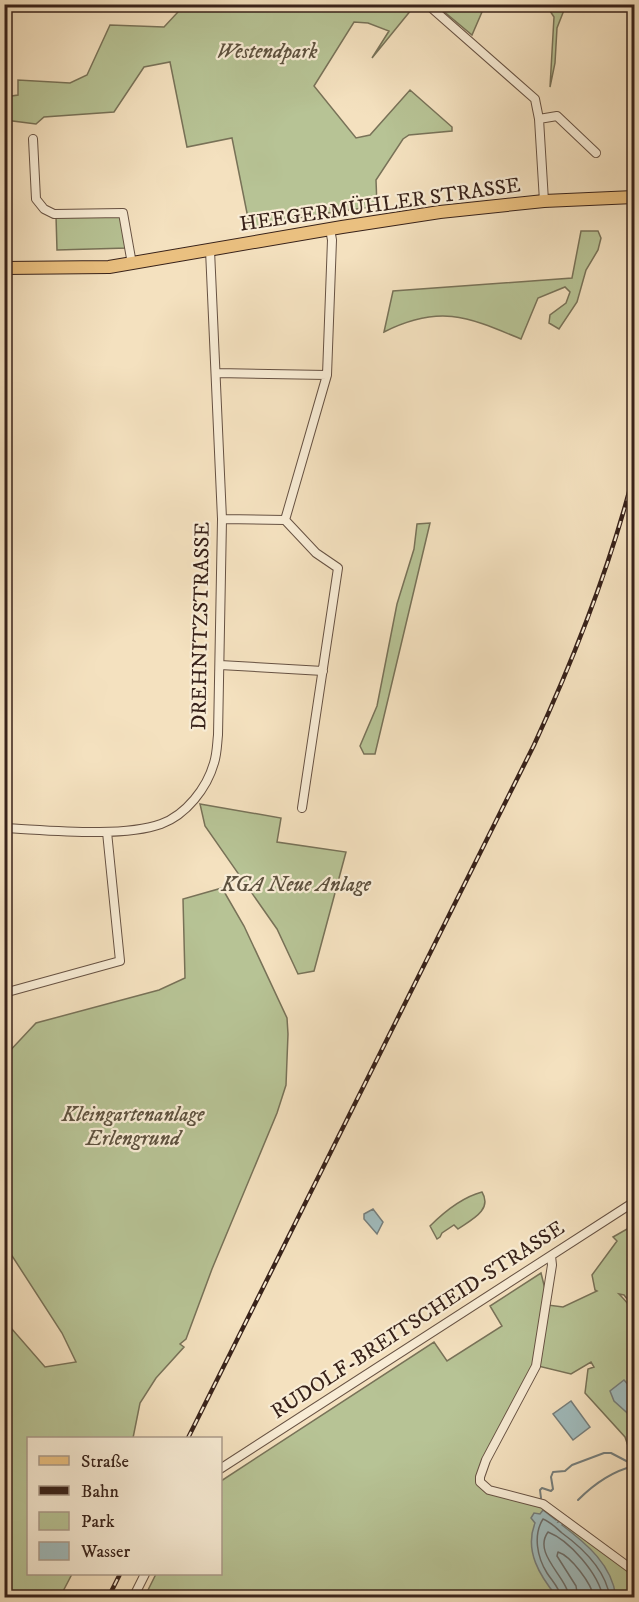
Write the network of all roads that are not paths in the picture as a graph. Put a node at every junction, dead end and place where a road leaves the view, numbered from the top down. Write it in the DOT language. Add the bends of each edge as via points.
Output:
graph roads {
  1 [pos="427,4"];
  2 [pos="539,119"];
  3 [pos="33,139"];
  4 [pos="596,153"];
  5 [pos="634,196"];
  6 [pos="544,201"];
  7 [pos="330,229"];
  8 [pos="210,250"];
  9 [pos="132,264"];
  10 [pos="4,268"];
  11 [pos="217,373"];
  12 [pos="327,375"];
  13 [pos="222,519"];
  14 [pos="285,520"];
  15 [pos="219,665"];
  16 [pos="323,671"];
  17 [pos="302,808"];
  18 [pos="4,828"];
  19 [pos="107,832"];
  20 [pos="4,993"];
  21 [pos="634,1202"];
  22 [pos="550,1256"];
  23 [pos="222,1468"];
  24 [pos="634,1571"];
  25 [pos="144,1575"];
  26 [pos="133,1598"];
  1 -- 2 [label="street" via="527,91 534,99"];
  2 -- 4 [label="street" via="557,116"];
  2 -- 6 [label="street"];
  3 -- 9 [label="street" via="36,199 54,214 123,213"];
  5 -- 6 [label="main road, HEEGERMÜHLER STRASSE"];
  6 -- 7 [label="main road, HEEGERMÜHLER STRASSE"];
  7 -- 8 [label="main road, HEEGERMÜHLER STRASSE"];
  7 -- 12 [label="street"];
  8 -- 9 [label="main road, HEEGERMÜHLER STRASSE"];
  8 -- 11 [label="street, DREHNITZSTRASSE"];
  9 -- 10 [label="main road, HEEGERMÜHLER STRASSE"];
  11 -- 12 [label="street"];
  11 -- 13 [label="street, DREHNITZSTRASSE"];
  12 -- 14 [label="street"];
  13 -- 14 [label="street"];
  13 -- 15 [label="street, DREHNITZSTRASSE"];
  14 -- 16 [label="street" via="316,553 338,568"];
  15 -- 16 [label="street"];
  15 -- 19 [label="street, DREHNITZSTRASSE" via="218,735 210,776 177,816 160,824"];
  16 -- 17 [label="street"];
  18 -- 19 [label="street, DREHNITZSTRASSE"];
  19 -- 20 [label="street" via="120,961"];
  21 -- 22 [label="street, RUDOLF-BREITSCHEID-STRASSE"];
  22 -- 23 [label="street, RUDOLF-BREITSCHEID-STRASSE"];
  22 -- 24 [label="street" via="537,1362 486,1460 480,1482 485,1488 543,1504"];
  25 -- 26 [label="street"];
}
